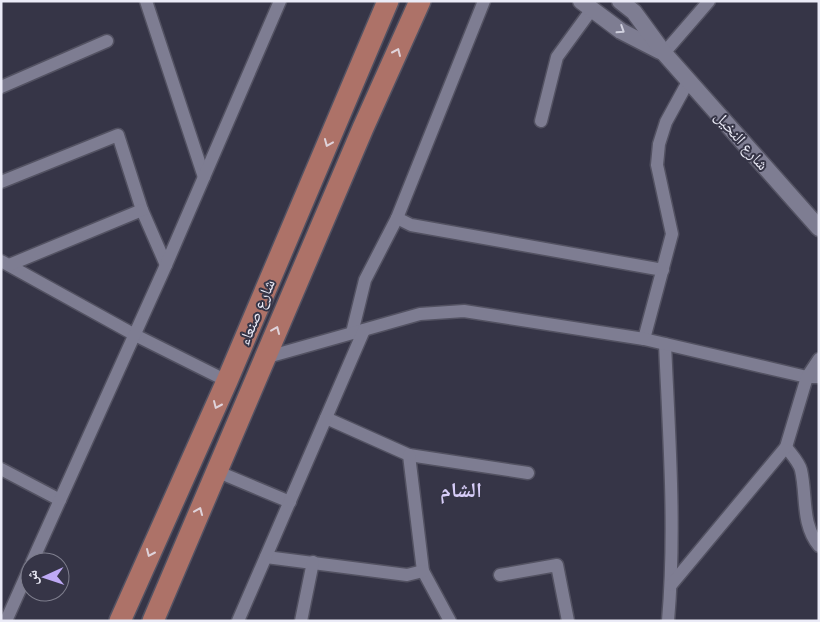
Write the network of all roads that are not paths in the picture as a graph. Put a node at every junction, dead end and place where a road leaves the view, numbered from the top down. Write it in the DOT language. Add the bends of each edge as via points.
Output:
graph roads {
  1 [pos="146,1"];
  2 [pos="280,1"];
  3 [pos="388,1"];
  4 [pos="420,1"];
  5 [pos="484,1"];
  6 [pos="620,1"];
  7 [pos="709,1"];
  8 [pos="587,5"];
  9 [pos="106,42"];
  10 [pos="664,53"];
  11 [pos="360,66"];
  12 [pos="385,79"];
  13 [pos="689,80"];
  14 [pos="1,87"];
  15 [pos="340,113"];
  16 [pos="541,121"];
  17 [pos="363,128"];
  18 [pos="204,177"];
  19 [pos="1,182"];
  20 [pos="142,210"];
  21 [pos="397,218"];
  22 [pos="819,228"];
  23 [pos="5,263"];
  24 [pos="166,265"];
  25 [pos="663,270"];
  26 [pos="358,332"];
  27 [pos="135,335"];
  28 [pos="644,339"];
  29 [pos="665,344"];
  30 [pos="264,358"];
  31 [pos="819,359"];
  32 [pos="813,377"];
  33 [pos="227,381"];
  34 [pos="326,418"];
  35 [pos="786,447"];
  36 [pos="409,455"];
  37 [pos="1,469"];
  38 [pos="216,471"];
  39 [pos="528,473"];
  40 [pos="60,500"];
  41 [pos="290,502"];
  42 [pos="819,546"];
  43 [pos="37,552"];
  44 [pos="266,557"];
  45 [pos="312,562"];
  46 [pos="423,572"];
  47 [pos="500,575"];
  48 [pos="671,585"];
  49 [pos="20,590"];
  50 [pos="6,621"];
  51 [pos="120,621"];
  52 [pos="153,621"];
  53 [pos="238,621"];
  54 [pos="301,621"];
  55 [pos="450,621"];
  56 [pos="568,621"];
  57 [pos="668,621"];
  1 -- 18 [label="street"];
  2 -- 18 [label="street"];
  3 -- 11 [label="highway, شارع صنعاء"];
  12 -- 4 [label="highway, شارع صنعاء, one-way"];
  5 -- 21 [label="street"];
  6 -- 10 [label="street, شارع النخيل" via="634,12"];
  7 -- 10 [label="street"];
  8 -- 10 [label="street, شارع النخيل, one-way" via="622,31"];
  8 -- 16 [label="street" via="557,57"];
  9 -- 14 [label="street"];
  10 -- 13 [label="street, شارع النخيل"];
  11 -- 12 [label="highway" via="363,78 373,84"];
  11 -- 15 [label="highway, شارع صنعاء"];
  12 -- 17 [label="highway, شارع صنعاء"];
  13 -- 22 [label="street, شارع النخيل"];
  13 -- 25 [label="street" via="666,122 659,144 657,164 672,234"];
  15 -- 17 [label="highway" via="354,112 361,119"];
  15 -- 33 [label="highway, شارع صنعاء, one-way"];
  30 -- 17 [label="highway, شارع صنعاء, one-way"];
  18 -- 24 [label="street"];
  19 -- 20 [label="street" via="118,135"];
  20 -- 23 [label="street"];
  20 -- 24 [label="street"];
  21 -- 25 [label="street" via="411,225"];
  21 -- 26 [label="street" via="365,280"];
  23 -- 27 [label="street"];
  24 -- 27 [label="street"];
  25 -- 28 [label="street"];
  26 -- 28 [label="street" via="420,314 464,311"];
  26 -- 30 [label="street"];
  26 -- 34 [label="street"];
  27 -- 33 [label="street"];
  27 -- 40 [label="street"];
  28 -- 29 [label="street"];
  29 -- 32 [label="street"];
  29 -- 48 [label="street" via="671,465"];
  30 -- 38 [label="highway, شارع صنعاء"];
  31 -- 32 [label="street"];
  32 -- 35 [label="street"];
  33 -- 51 [label="highway, شارع صنعاء, one-way"];
  34 -- 36 [label="street"];
  34 -- 41 [label="street"];
  35 -- 42 [label="street" via="800,468 806,520 813,540"];
  35 -- 48 [label="street"];
  36 -- 39 [label="street"];
  36 -- 46 [label="street"];
  37 -- 40 [label="street"];
  38 -- 41 [label="street"];
  52 -- 38 [label="highway, شارع صنعاء, one-way"];
  40 -- 43 [label="street"];
  41 -- 44 [label="street"];
  44 -- 45 [label="street"];
  44 -- 53 [label="street"];
  45 -- 46 [label="street" via="407,575"];
  45 -- 54 [label="street"];
  46 -- 55 [label="street"];
  47 -- 56 [label="street" via="557,565"];
  48 -- 57 [label="street"];
  49 -- 50 [label="street"];
}
